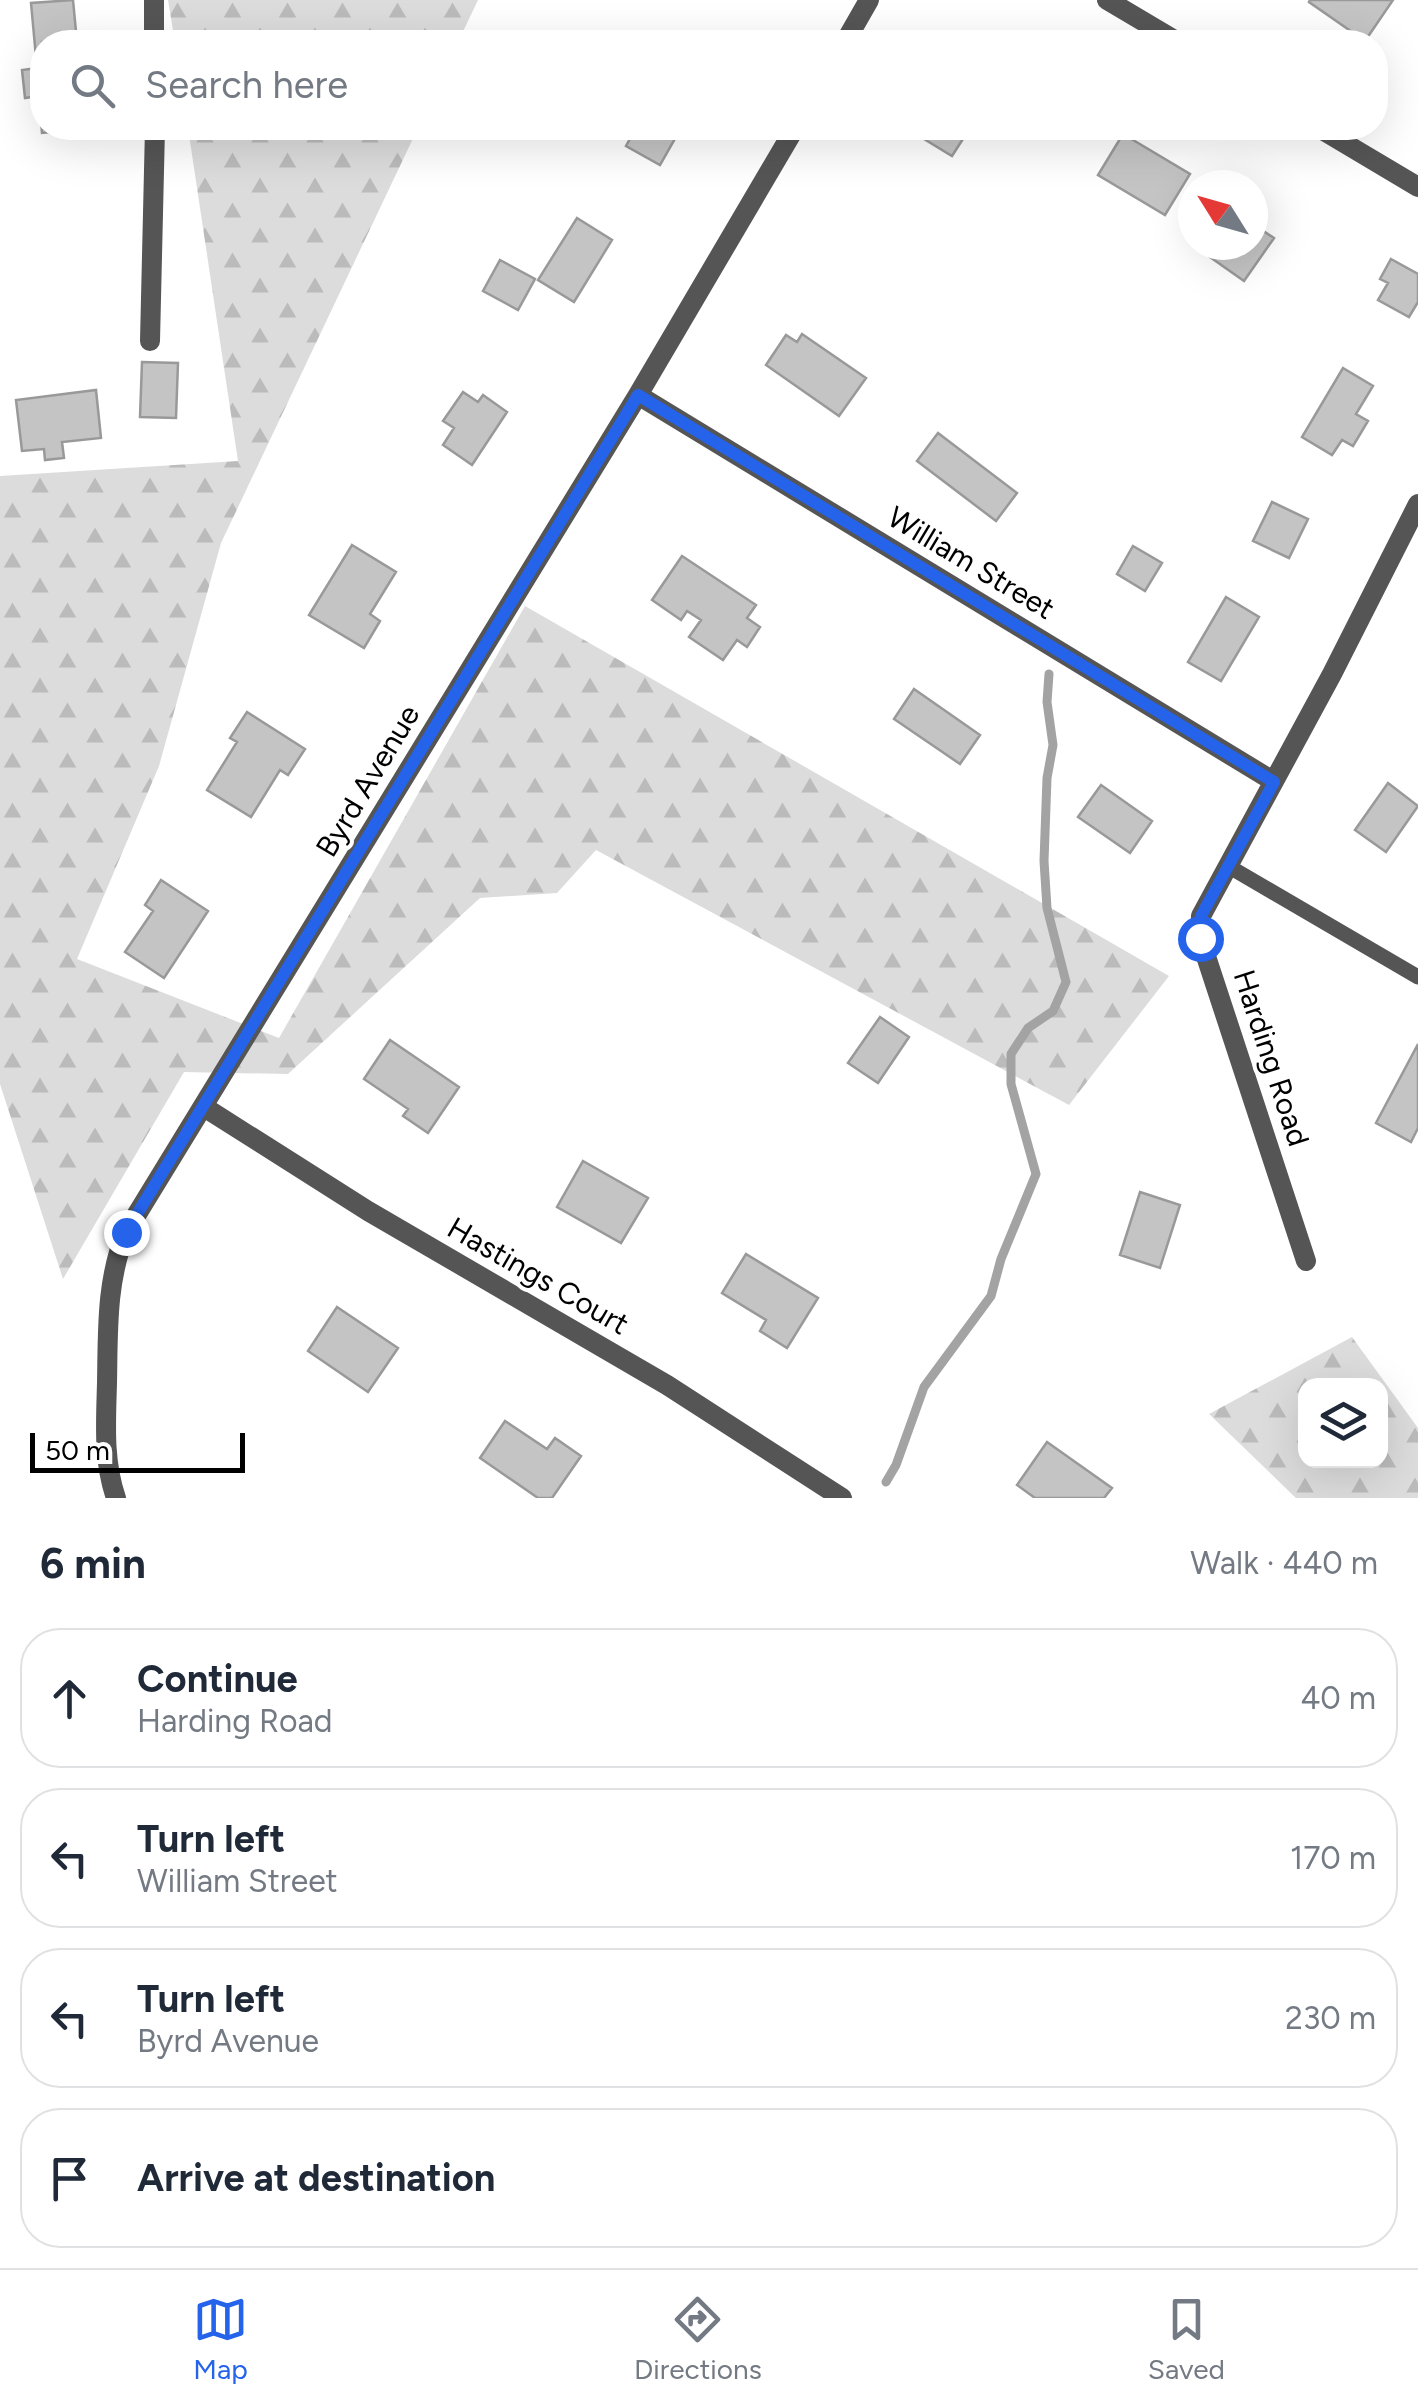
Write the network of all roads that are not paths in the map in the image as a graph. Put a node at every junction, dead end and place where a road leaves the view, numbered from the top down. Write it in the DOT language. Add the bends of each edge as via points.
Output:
graph roads {
  1 [pos="154,0"];
  2 [pos="870,0"];
  3 [pos="1107,0"];
  4 [pos="154,30"];
  5 [pos="851,30"];
  6 [pos="1158,30"];
  7 [pos="154,140"];
  8 [pos="788,140"];
  9 [pos="1339,140"];
  10 [pos="1418,187"];
  11 [pos="150,341"];
  12 [pos="638,395"];
  13 [pos="1418,504"];
  14 [pos="1274,782"];
  15 [pos="1228,866"];
  16 [pos="1418,977"];
  17 [pos="204,1106"];
  18 [pos="1306,1261"];
  19 [pos="116,1498"];
  20 [pos="842,1498"];
  1 -- 4 [label="street"];
  2 -- 5 [label="street"];
  3 -- 6 [label="street"];
  7 -- 11 [label="street"];
  8 -- 12 [label="street, Byrd Avenue"];
  9 -- 10 [label="street"];
  12 -- 14 [label="street, William Street"];
  12 -- 17 [label="street, Byrd Avenue"];
  13 -- 14 [label="street, Harding Road"];
  14 -- 15 [label="street, Harding Road"];
  15 -- 16 [label="lane"];
  15 -- 18 [label="street, Harding Road" via="1201,916 1200,938"];
  17 -- 19 [label="street, Byrd Avenue" via="115,1258 108,1300 106,1454"];
  17 -- 20 [label="street, Hastings Court"];
}
